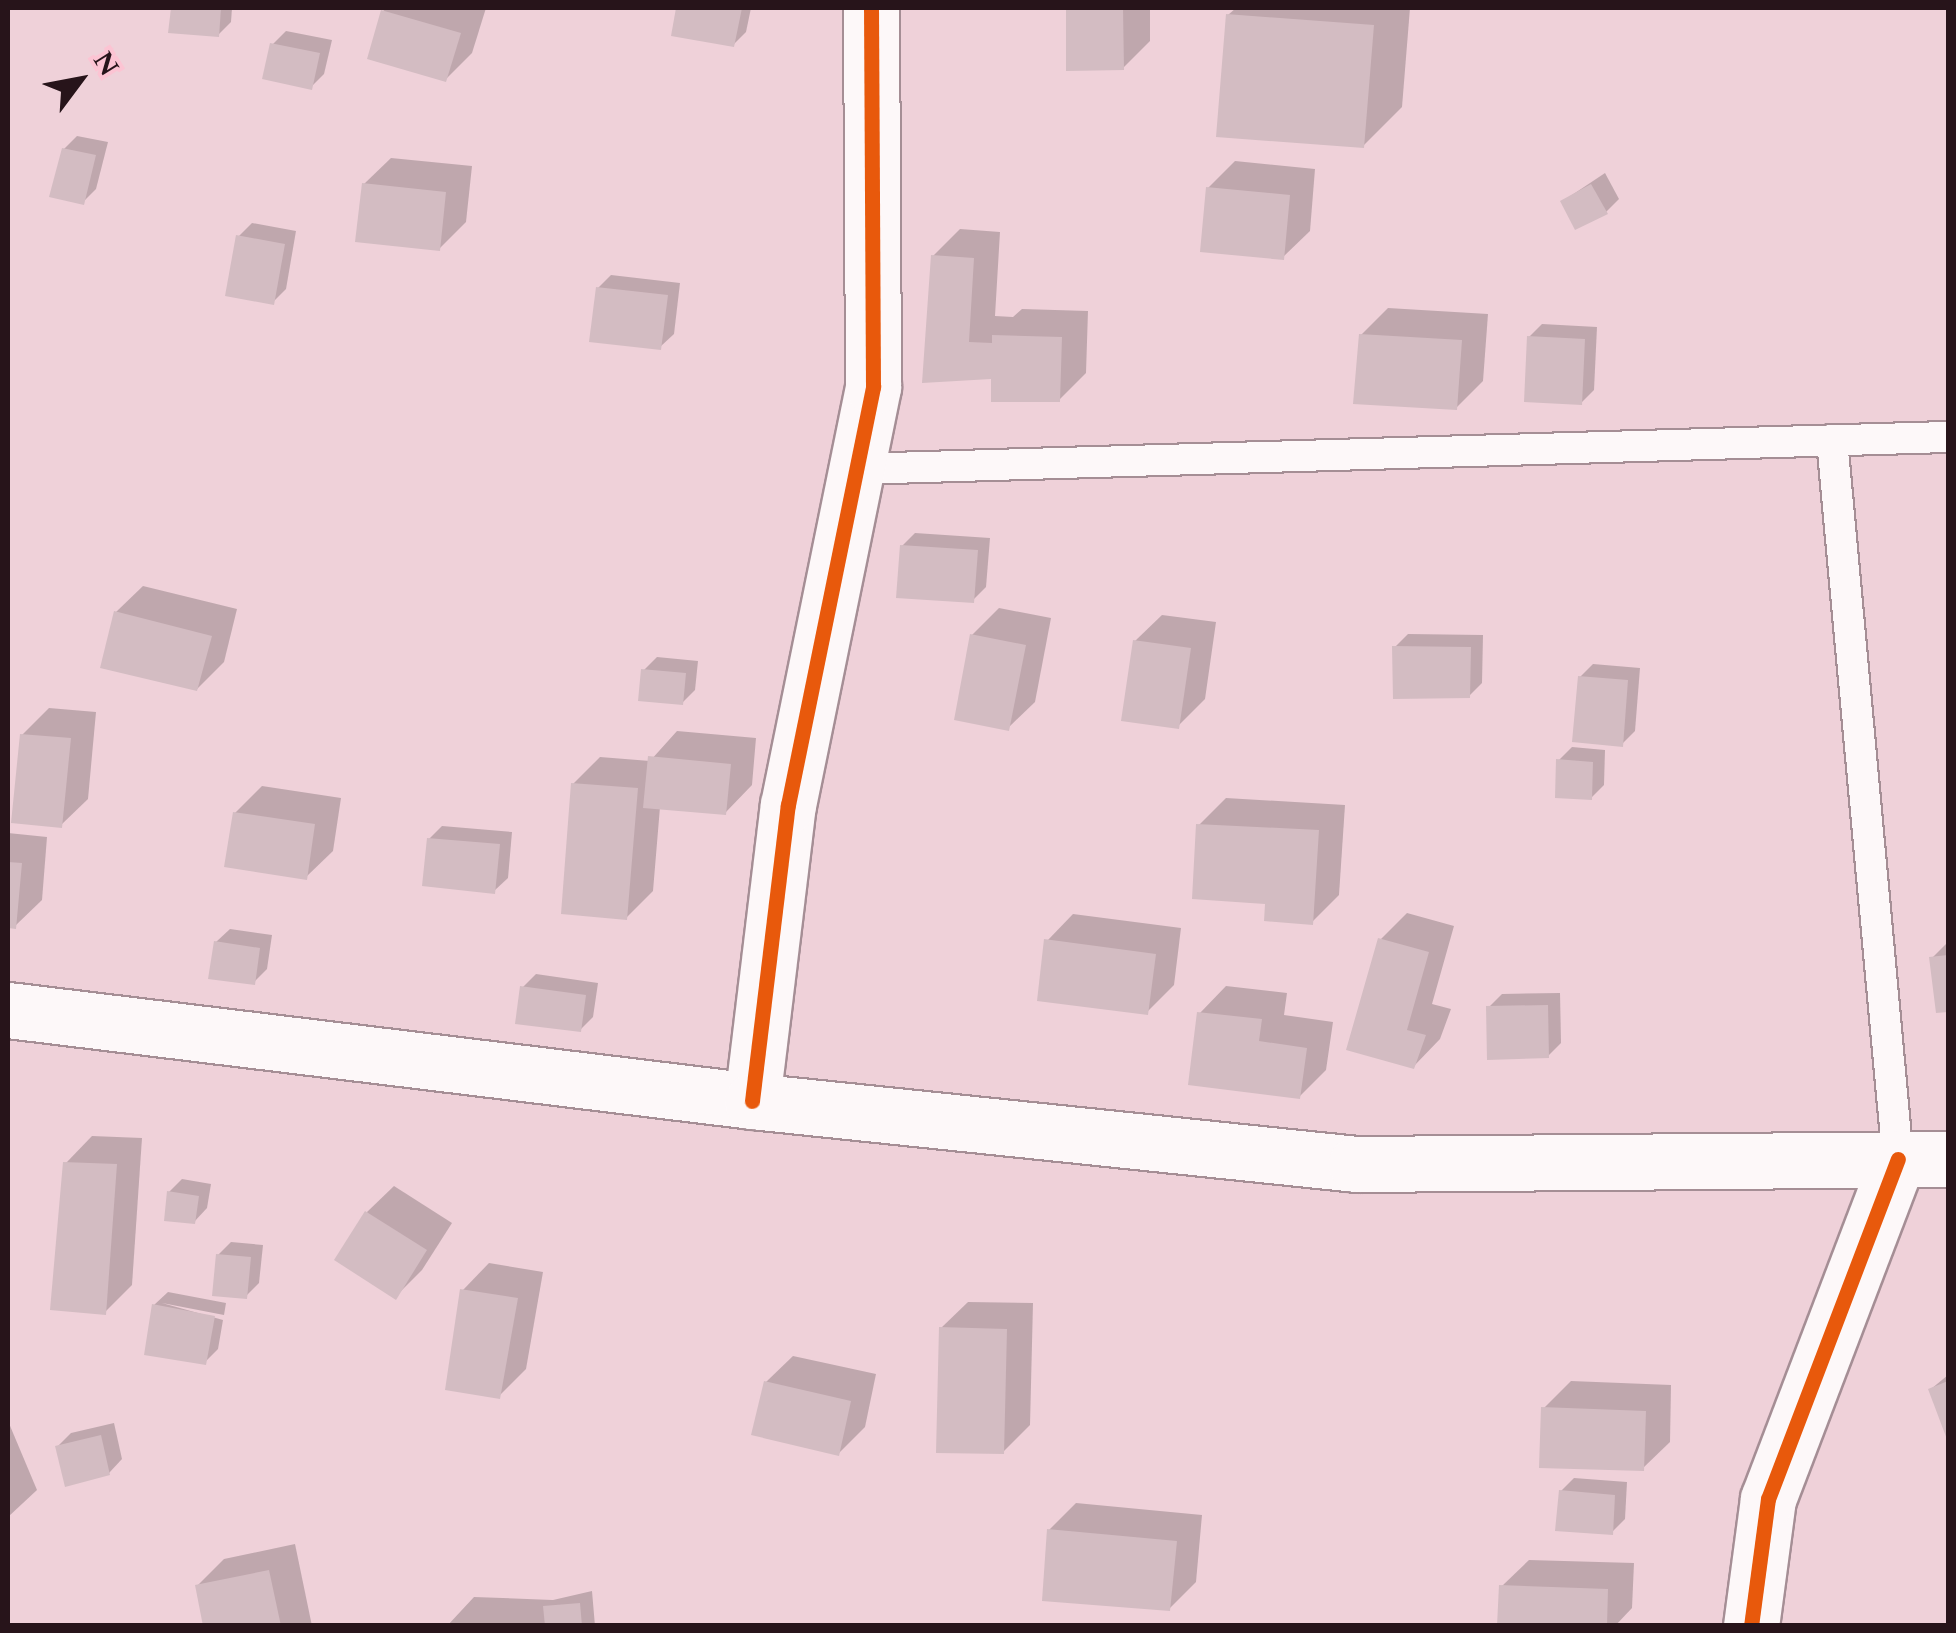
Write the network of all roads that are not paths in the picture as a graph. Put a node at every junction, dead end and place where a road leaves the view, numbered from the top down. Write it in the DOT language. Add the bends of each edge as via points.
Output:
graph roads {
  1 [pos="872,8"];
  2 [pos="1948,437"];
  3 [pos="1832,440"];
  4 [pos="856,468"];
  5 [pos="8,1010"];
  6 [pos="752,1100"];
  7 [pos="1923,1159"];
  8 [pos="1751,1626"];
  1 -- 4 [label="main road" via="873,386"];
  2 -- 3 [label="lane"];
  3 -- 4 [label="lane"];
  3 -- 7 [label="lane"];
  4 -- 6 [label="main road" via="788,805"];
  5 -- 6 [label="main road"];
  6 -- 7 [label="main road" via="1356,1164"];
  7 -- 8 [label="main road" via="1768,1500"];
}
